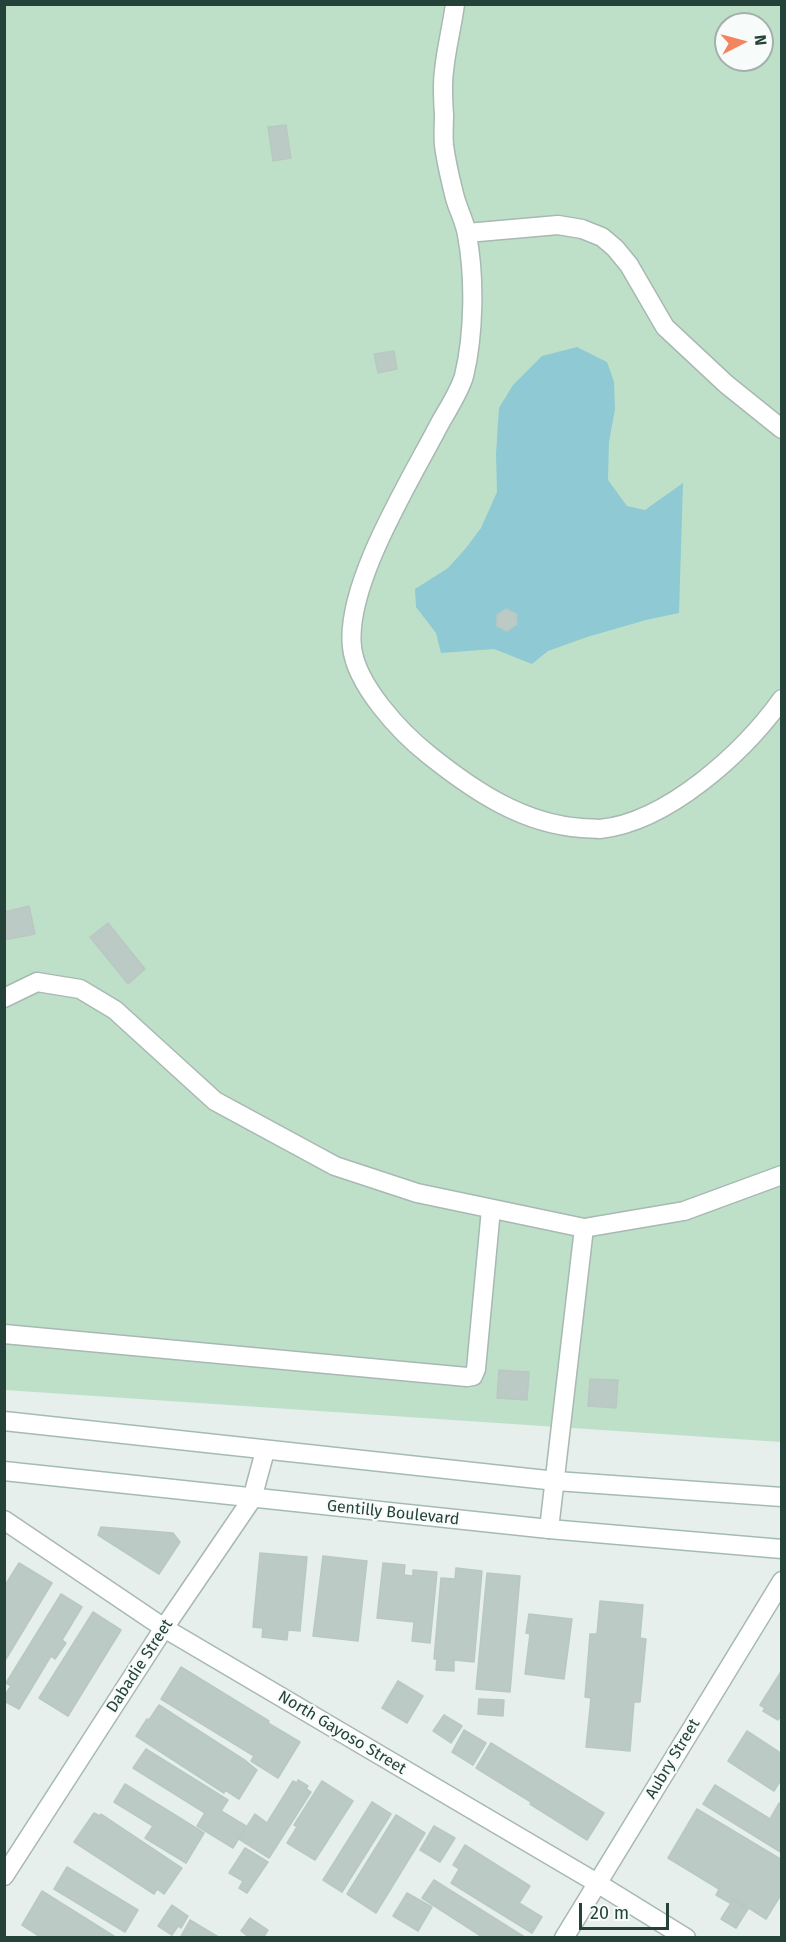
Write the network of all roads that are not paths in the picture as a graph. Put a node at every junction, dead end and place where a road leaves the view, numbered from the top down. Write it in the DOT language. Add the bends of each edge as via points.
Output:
graph roads {
  1 [pos="455,4"];
  2 [pos="467,233"];
  3 [pos="782,429"];
  4 [pos="782,699"];
  5 [pos="4,981"];
  6 [pos="37,982"];
  7 [pos="4,998"];
  8 [pos="782,1175"];
  9 [pos="491,1209"];
  10 [pos="584,1228"];
  11 [pos="4,1334"];
  12 [pos="4,1421"];
  13 [pos="265,1451"];
  14 [pos="4,1471"];
  15 [pos="556,1481"];
  16 [pos="782,1497"];
  17 [pos="252,1498"];
  18 [pos="4,1520"];
  19 [pos="549,1529"];
  20 [pos="782,1549"];
  21 [pos="782,1581"];
  22 [pos="164,1628"];
  23 [pos="4,1876"];
  24 [pos="597,1883"];
  25 [pos="564,1938"];
  26 [pos="686,1938"];
  1 -- 2 [label="street" via="443,74 444,143 454,195"];
  2 -- 3 [label="street" via="558,225 602,237 629,265 665,327"];
  2 -- 4 [label="street" via="471,341 463,380 387,525 361,585 351,621 352,650 363,681 411,741 491,799 525,816 566,827 600,829 650,813 692,790 732,755"];
  5 -- 6 [label="street"];
  6 -- 7 [label="street"];
  6 -- 9 [label="street" via="80,989 115,1010 214,1101 335,1166 417,1193"];
  8 -- 10 [label="street" via="684,1211"];
  9 -- 10 [label="street"];
  9 -- 11 [label="street" via="473,1376"];
  10 -- 15 [label="street"];
  12 -- 13 [label="street"];
  13 -- 15 [label="street"];
  13 -- 17 [label="street, Dabadie Street"];
  14 -- 17 [label="street, Gentilly Boulevard"];
  15 -- 16 [label="street"];
  15 -- 19 [label="street"];
  17 -- 19 [label="street, Gentilly Boulevard"];
  17 -- 22 [label="street, Dabadie Street"];
  18 -- 22 [label="street, North Gayoso Street"];
  19 -- 20 [label="street, Gentilly Boulevard"];
  21 -- 24 [label="street, Aubry Street"];
  22 -- 23 [label="street, Dabadie Street"];
  22 -- 24 [label="street, North Gayoso Street"];
  24 -- 25 [label="street, Aubry Street"];
  24 -- 26 [label="street, North Gayoso Street"];
}
